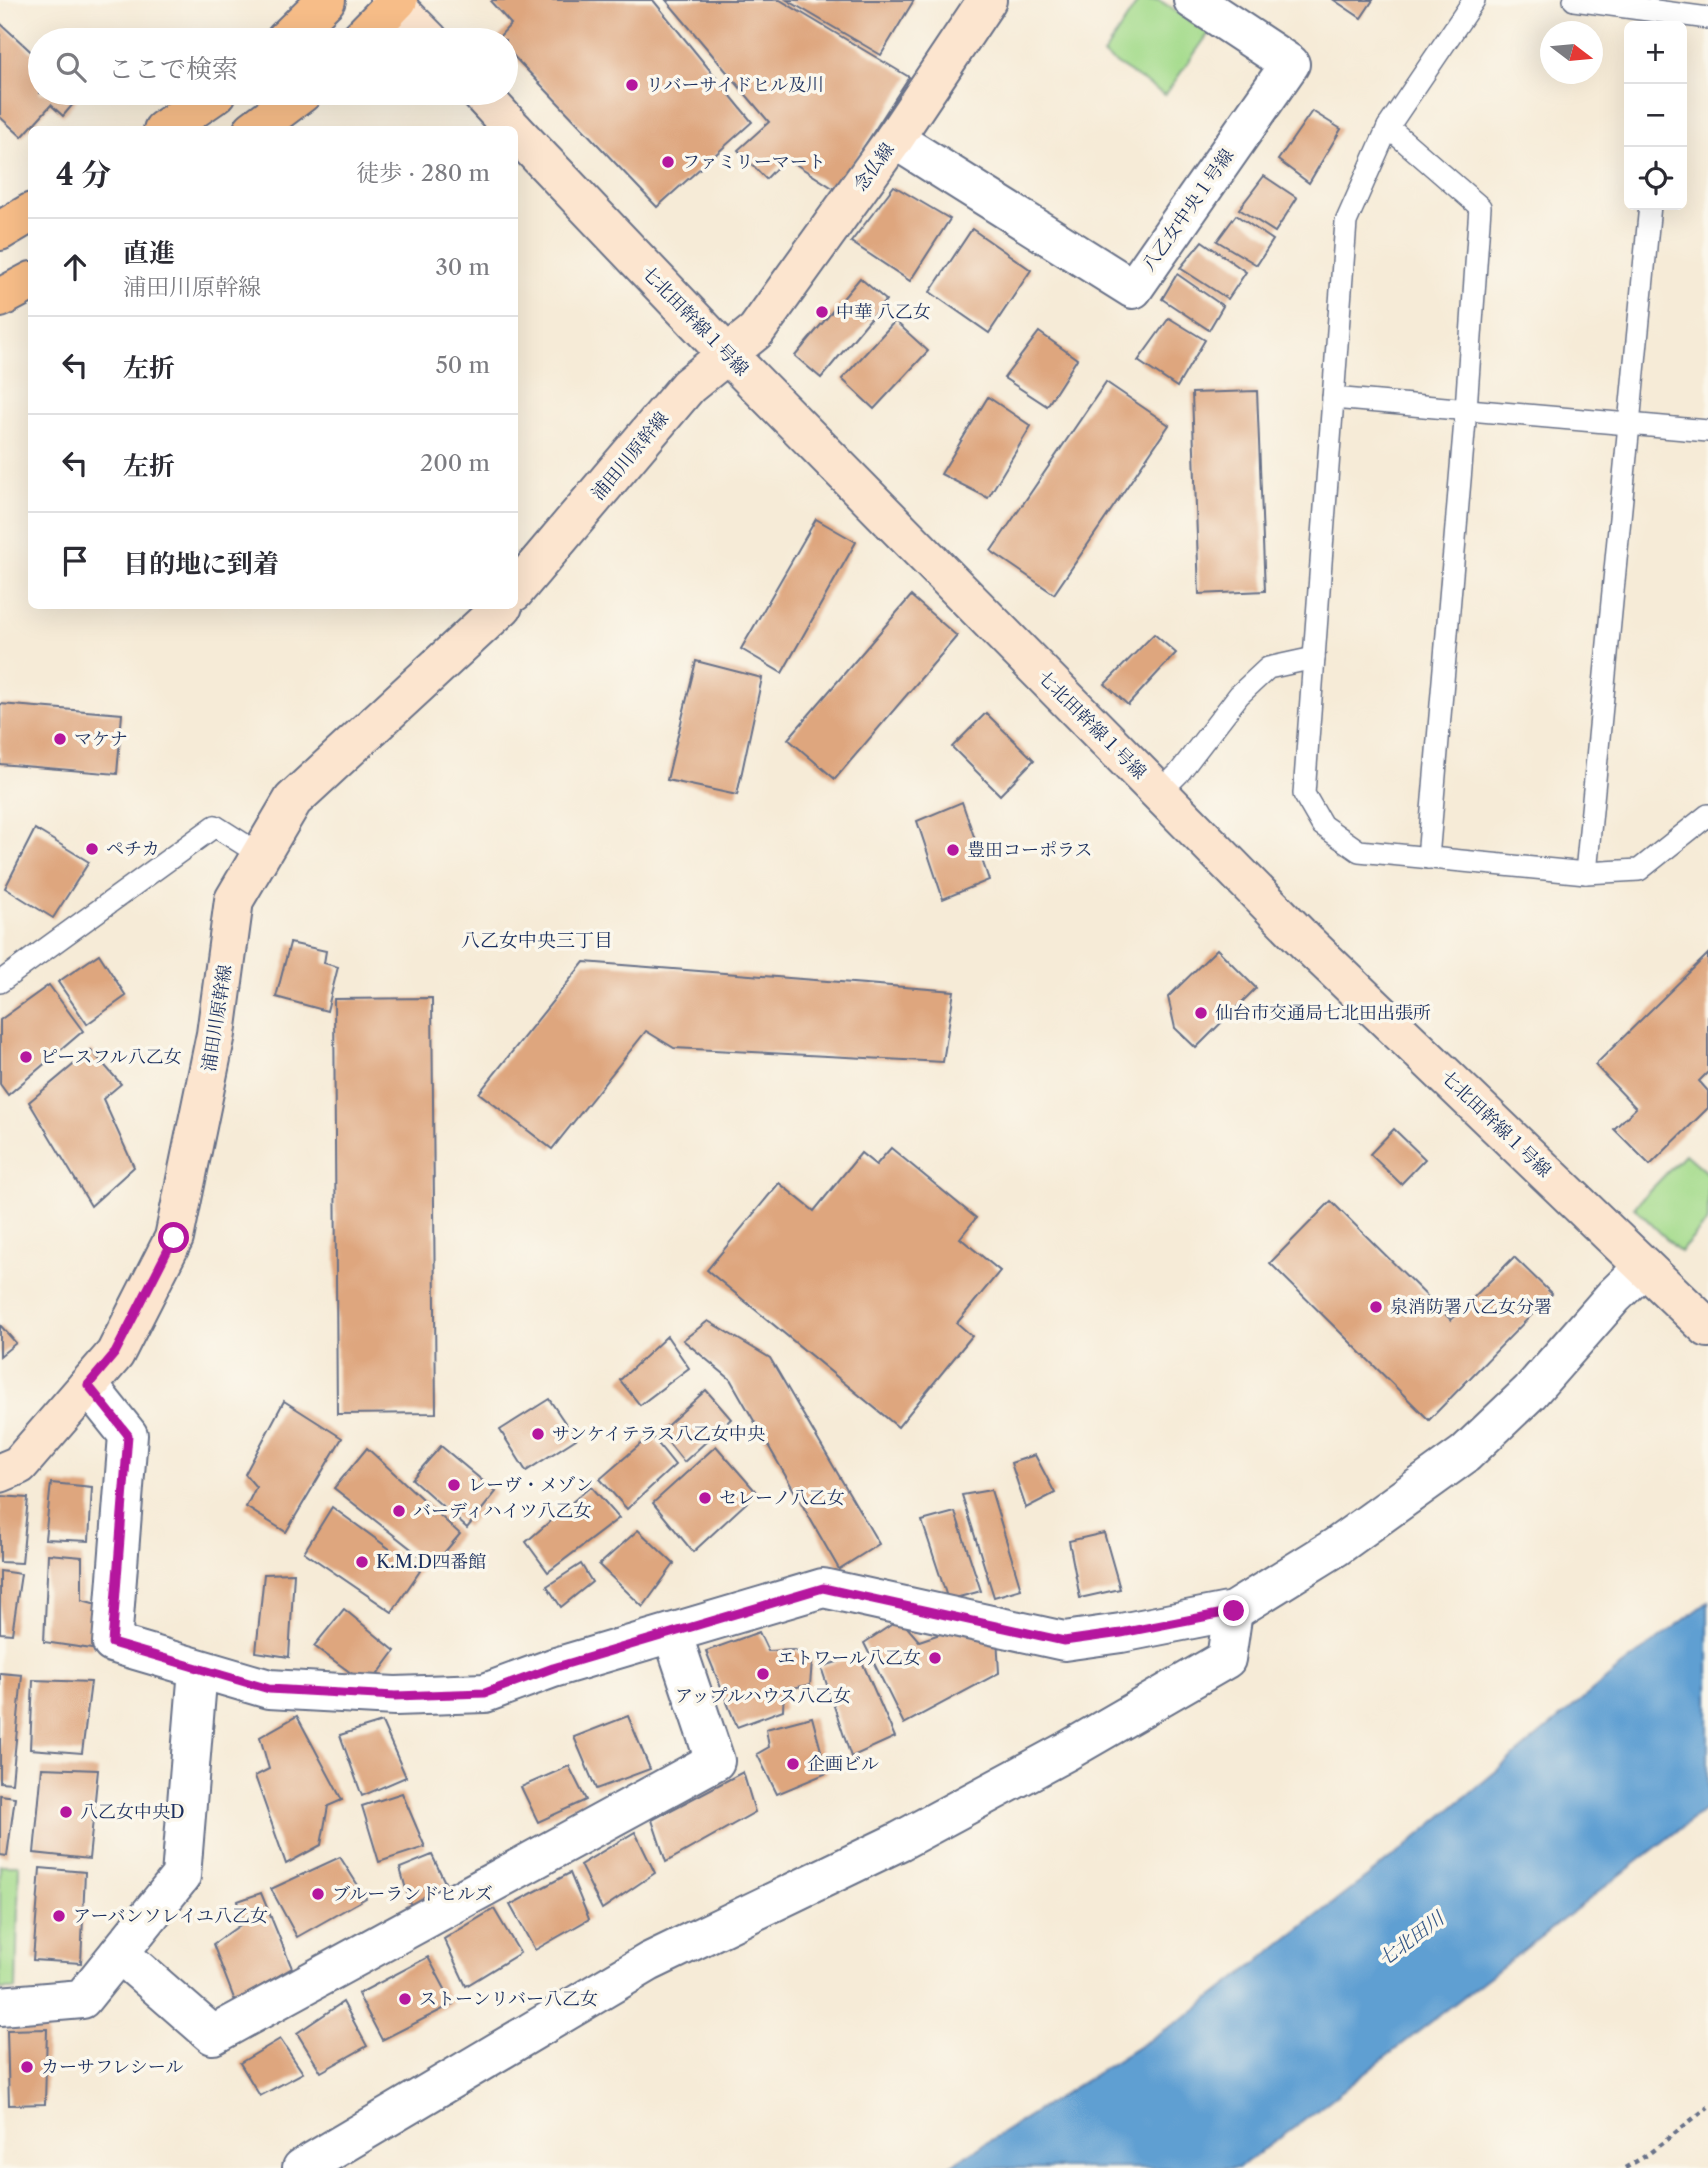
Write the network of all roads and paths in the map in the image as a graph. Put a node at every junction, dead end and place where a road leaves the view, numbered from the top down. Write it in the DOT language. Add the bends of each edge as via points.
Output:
graph roads {
  1 [pos="326,0"];
  2 [pos="987,0"];
  3 [pos="1193,0"];
  4 [pos="1474,0"];
  5 [pos="1574,0"];
  6 [pos="393,2"];
  7 [pos="1708,18"];
  8 [pos="1667,19"];
  9 [pos="297,28"];
  10 [pos="370,28"];
  11 [pos="418,28"];
  12 [pos="199,105"];
  13 [pos="286,105"];
  14 [pos="491,105"];
  15 [pos="169,126"];
  16 [pos="258,126"];
  17 [pos="510,126"];
  18 [pos="1388,127"];
  19 [pos="518,134"];
  20 [pos="894,139"];
  21 [pos="1650,210"];
  22 [pos="28,214"];
  23 [pos="0,231"];
  24 [pos="28,283"];
  25 [pos="0,298"];
  26 [pos="756,331"];
  27 [pos="727,354"];
  28 [pos="1333,398"];
  29 [pos="1466,409"];
  30 [pos="1629,424"];
  31 [pos="1708,430"];
  32 [pos="518,587"];
  33 [pos="500,609"];
  34 [pos="1314,658"];
  35 [pos="1159,793"];
  36 [pos="1708,815"];
  37 [pos="261,855"];
  38 [pos="1428,858"];
  39 [pos="1586,873"];
  40 [pos="0,982"];
  41 [pos="1644,1267"];
  42 [pos="1697,1317"];
  43 [pos="88,1385"];
  44 [pos="0,1473"];
  45 [pos="1234,1611"];
  46 [pos="672,1633"];
  47 [pos="198,1669"];
  48 [pos="119,1954"];
  49 [pos="0,2006"];
  50 [pos="1708,2107"];
  51 [pos="302,2168"];
  52 [pos="1625,2168"];
  1 -- 9 [label="main road"];
  2 -- 20 [label="street, 念仏線"];
  3 -- 20 [label="street, 八乙女中央１号線" via="1290,64 1133,289"];
  4 -- 18 [label="lane"];
  5 -- 8 [label="lane"];
  6 -- 10 [label="main road"];
  6 -- 11 [label="street"];
  7 -- 8 [label="lane"];
  12 -- 15 [label="main road"];
  13 -- 16 [label="main road"];
  14 -- 17 [label="street, 七北田幹線１号線"];
  18 -- 28 [label="lane" via="1346,222"];
  18 -- 29 [label="lane" via="1480,206"];
  19 -- 27 [label="street, 七北田幹線１号線"];
  20 -- 26 [label="street, 念仏線"];
  21 -- 30 [label="lane"];
  22 -- 23 [label="main road"];
  24 -- 25 [label="main road"];
  26 -- 27 [label="street, 浦田川原幹線"];
  27 -- 32 [label="street, 浦田川原幹線" via="688,386"];
  27 -- 35 [label="street, 七北田幹線１号線"];
  28 -- 29 [label="lane"];
  28 -- 34 [label="lane"];
  29 -- 30 [label="lane"];
  29 -- 38 [label="lane"];
  30 -- 31 [label="lane"];
  30 -- 39 [label="lane"];
  33 -- 37 [label="street, 浦田川原幹線" via="293,800"];
  34 -- 35 [label="lane" via="1268,668 1239,695"];
  34 -- 38 [label="lane" via="1304,794 1322,825 1359,851"];
  35 -- 41 [label="street, 七北田幹線１号線" via="1308,944"];
  36 -- 39 [label="lane" via="1639,870"];
  37 -- 40 [label="lane" via="215,826"];
  37 -- 43 [label="street, 浦田川原幹線" via="234,900 216,1034 174,1238 115,1353"];
  38 -- 39 [label="lane"];
  41 -- 42 [label="street, 七北田幹線１号線"];
  41 -- 45 [label="street" via="1530,1392 1465,1454 1336,1547"];
  43 -- 44 [label="street, 浦田川原幹線" via="19,1465"];
  43 -- 47 [label="street" via="128,1435 112,1643"];
  45 -- 46 [label="street" via="1064,1641 823,1588"];
  45 -- 51 [label="street" via="1226,1659 900,1841 649,1962"];
  46 -- 47 [label="street" via="485,1693 395,1696 269,1689"];
  46 -- 48 [label="street" via="715,1761 213,2035"];
  47 -- 48 [label="street" via="181,1876"];
  48 -- 49 [label="street" via="82,1998"];
  50 -- 52 [label="path"];
}
